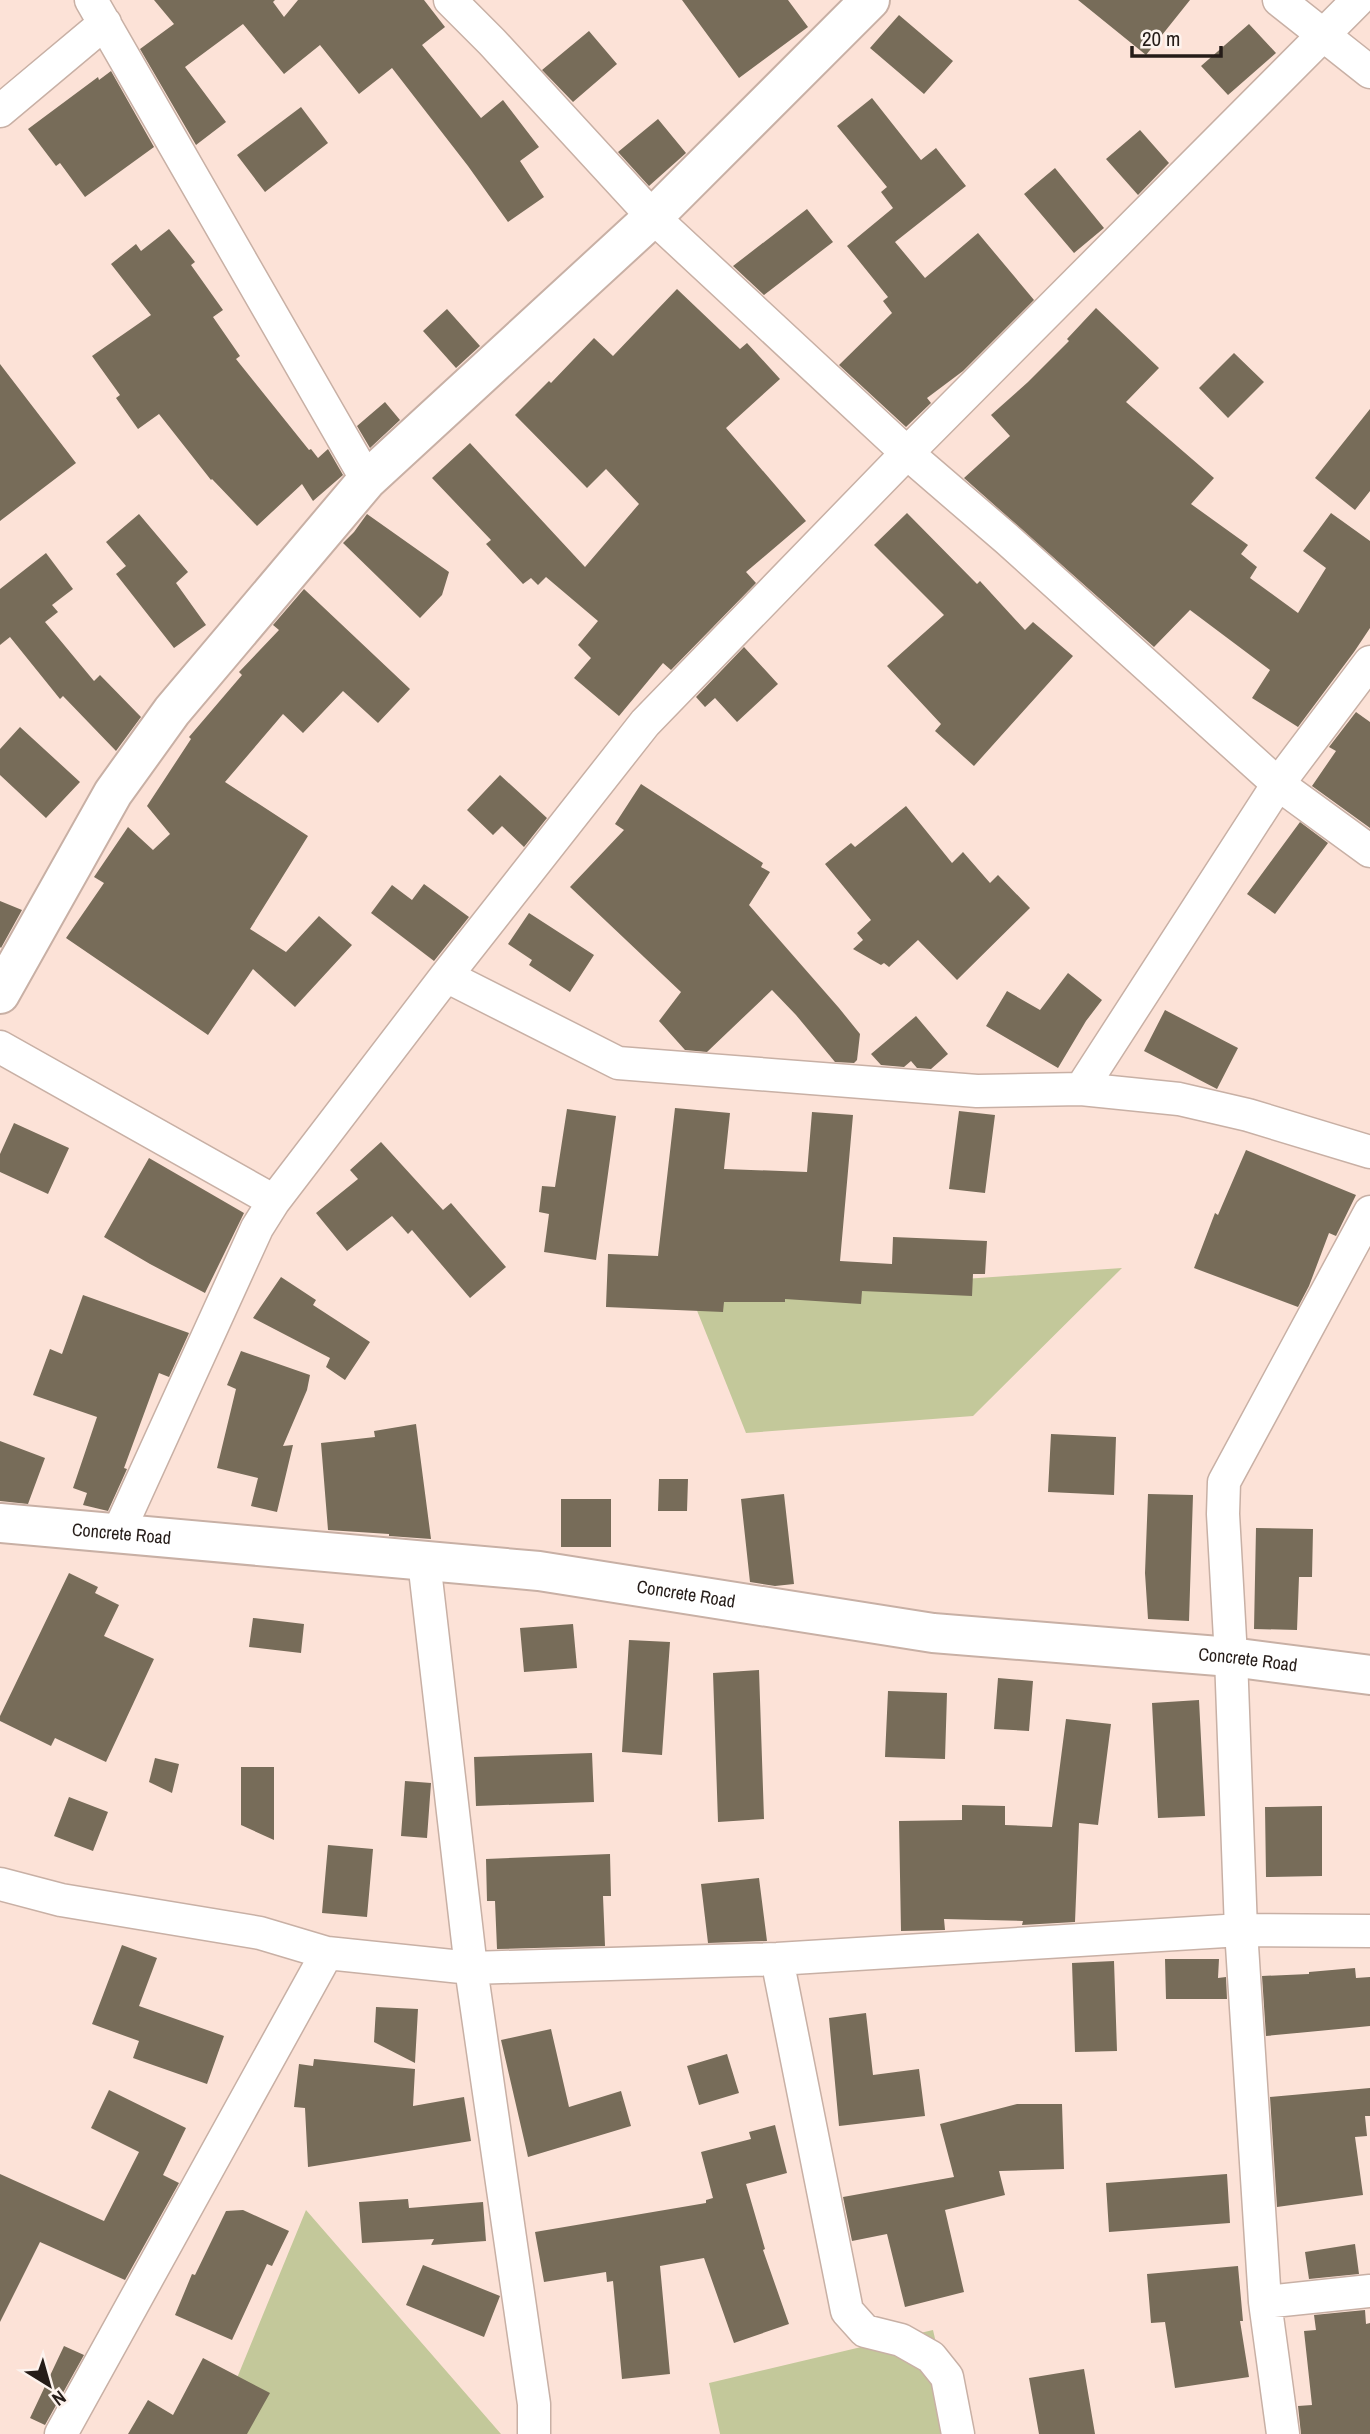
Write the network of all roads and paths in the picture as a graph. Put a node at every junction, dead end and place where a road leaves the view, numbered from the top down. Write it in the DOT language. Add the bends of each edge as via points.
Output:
graph roads {
  1 [pos="450,0"];
  2 [pos="1279,0"];
  3 [pos="1359,0"];
  4 [pos="861,3"];
  5 [pos="98,11"];
  6 [pos="1324,36"];
  7 [pos="1370,72"];
  8 [pos="0,111"];
  9 [pos="653,217"];
  10 [pos="906,453"];
  11 [pos="367,480"];
  12 [pos="1370,662"];
  13 [pos="1278,784"];
  14 [pos="1370,851"];
  15 [pos="446,976"];
  16 [pos="0,994"];
  17 [pos="0,1047"];
  18 [pos="1081,1089"];
  19 [pos="1370,1152"];
  20 [pos="274,1200"];
  21 [pos="1370,1212"];
  22 [pos="0,1523"];
  23 [pos="118,1533"];
  24 [pos="424,1561"];
  25 [pos="1231,1657"];
  26 [pos="1370,1675"];
  27 [pos="0,1884"];
  28 [pos="1241,1930"];
  29 [pos="1370,1931"];
  30 [pos="327,1953"];
  31 [pos="777,1959"];
  32 [pos="471,1968"];
  33 [pos="1370,2291"];
  34 [pos="1265,2302"];
  35 [pos="61,2434"];
  36 [pos="534,2434"];
  37 [pos="958,2434"];
  38 [pos="1283,2434"];
  1 -- 9 [label="street"];
  2 -- 6 [label="street"];
  3 -- 6 [label="street"];
  4 -- 9 [label="street"];
  5 -- 8 [label="street"];
  5 -- 11 [label="street"];
  6 -- 7 [label="street"];
  6 -- 10 [label="street"];
  9 -- 10 [label="street"];
  9 -- 11 [label="street"];
  10 -- 13 [label="street"];
  10 -- 15 [label="street" via="645,723"];
  11 -- 16 [label="street" via="172,711 113,793"];
  12 -- 13 [label="street"];
  13 -- 14 [label="street"];
  13 -- 18 [label="street"];
  15 -- 18 [label="street" via="618,1063 977,1091"];
  15 -- 20 [label="street"];
  17 -- 20 [label="street"];
  18 -- 19 [label="street" via="1179,1099"];
  20 -- 23 [label="street" via="257,1228"];
  21 -- 25 [label="street" via="1224,1482"];
  22 -- 23 [label="street, Concrete Road"];
  23 -- 24 [label="street, Concrete Road"];
  24 -- 25 [label="street, Concrete Road" via="539,1571 933,1633"];
  24 -- 32 [label="street"];
  25 -- 26 [label="street, Concrete Road"];
  25 -- 28 [label="street"];
  27 -- 30 [label="street" via="61,1900 260,1933"];
  28 -- 29 [label="street"];
  28 -- 31 [label="street"];
  28 -- 34 [label="street"];
  30 -- 32 [label="street"];
  30 -- 35 [label="street"];
  31 -- 32 [label="street"];
  31 -- 37 [label="street" via="847,2311 865,2331 901,2340 931,2357 947,2377"];
  32 -- 36 [label="street" via="534,2404"];
  33 -- 34 [label="street"];
  34 -- 38 [label="street"];
}
